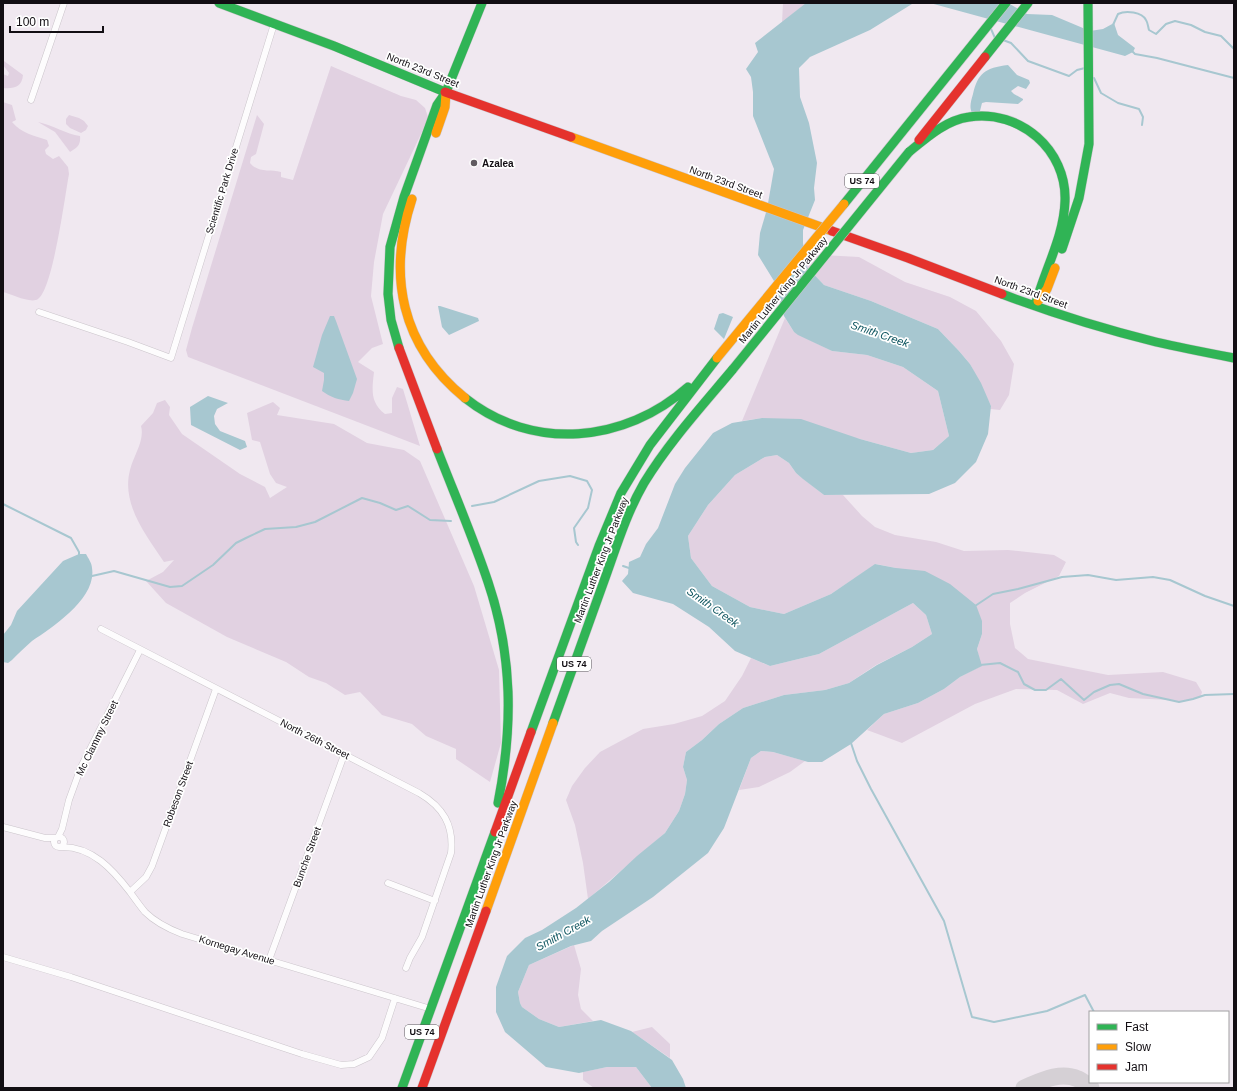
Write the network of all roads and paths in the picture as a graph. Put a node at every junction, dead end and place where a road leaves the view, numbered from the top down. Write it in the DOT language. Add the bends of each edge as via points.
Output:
graph roads {
  1 [pos="64,3"];
  2 [pos="218,3"];
  3 [pos="482,3"];
  4 [pos="1006,3"];
  5 [pos="1028,3"];
  6 [pos="1088,3"];
  7 [pos="274,24"];
  8 [pos="446,92"];
  9 [pos="31,100"];
  10 [pos="909,152"];
  11 [pos="1034,306"];
  12 [pos="39,312"];
  13 [pos="717,358"];
  14 [pos="1234,358"];
  15 [pos="101,630"];
  16 [pos="140,650"];
  17 [pos="216,689"];
  18 [pos="344,755"];
  19 [pos="3,828"];
  20 [pos="45,838"];
  21 [pos="61,841"];
  22 [pos="488,849"];
  23 [pos="388,883"];
  24 [pos="130,892"];
  25 [pos="435,900"];
  26 [pos="3,957"];
  27 [pos="269,960"];
  28 [pos="406,968"];
  29 [pos="395,998"];
  30 [pos="431,1009"];
  31 [pos="402,1088"];
  32 [pos="422,1088"];
  1 -- 9 [label="street"];
  2 -- 7 [label="main road, North 23rd Street"];
  3 -- 8 [label="main road"];
  4 -- 13 [label="main road, Martin Luther King Jr Parkway / US 74, bridge"];
  5 -- 10 [label="main road, Martin Luther King Jr Parkway / US 74"];
  6 -- 11 [label="main road" via="1088,144 1079,198 1047,288"];
  7 -- 8 [label="main road, North 23rd Street"];
  7 -- 12 [label="street, Scientific Park Drive" via="171,358"];
  8 -- 11 [label="main road, North 23rd Street" via="908,258"];
  8 -- 13 [label="main road" via="445,107 404,226 400,271 402,292 413,333 421,349 459,394 474,406 512,425 539,432 579,435 619,427 653,413 682,393"];
  8 -- 22 [label="main road" via="437,105 396,223 390,246 388,294 398,346 488,582 503,641 509,693 508,737 503,781"];
  10 -- 11 [label="main road" via="953,122 983,116 1000,118 1028,129 1050,150 1062,172 1065,200 1058,235"];
  10 -- 32 [label="main road, Martin Luther King Jr Parkway / US 74, bridge" via="698,409 652,472 635,502 620,537"];
  11 -- 14 [label="main road, North 23rd Street" via="1150,340"];
  13 -- 22 [label="main road, Martin Luther King Jr Parkway / US 74" via="646,450 614,507"];
  15 -- 16 [label="street, North 26th Street"];
  16 -- 17 [label="street, North 26th Street"];
  16 -- 21 [label="street, Mc Clammy Street" via="81,767 69,800"];
  17 -- 18 [label="street, North 26th Street"];
  17 -- 24 [label="street, Robeson Street" via="152,866 143,880"];
  18 -- 25 [label="street, North 26th Street" via="427,798 445,817 451,835 451,853"];
  18 -- 27 [label="street, Bunche Street"];
  19 -- 20 [label="street, Kornegay Avenue"];
  20 -- 21 [label="street, Kornegay Avenue"];
  20 -- 21 [label="street, Kornegay Avenue" via="54,845 54,840"];
  21 -- 24 [label="street, Kornegay Avenue" via="103,862"];
  22 -- 30 [label="main road, Martin Luther King Jr Parkway / US 74"];
  23 -- 25 [label="street"];
  24 -- 27 [label="street, Kornegay Avenue" via="146,913 167,928"];
  25 -- 28 [label="street" via="422,937"];
  26 -- 29 [label="street" via="341,1065 354,1064 369,1057 382,1038"];
  27 -- 29 [label="street, Kornegay Avenue"];
  29 -- 30 [label="street, Kornegay Avenue"];
  30 -- 31 [label="main road, Martin Luther King Jr Parkway / US 74"];
}
